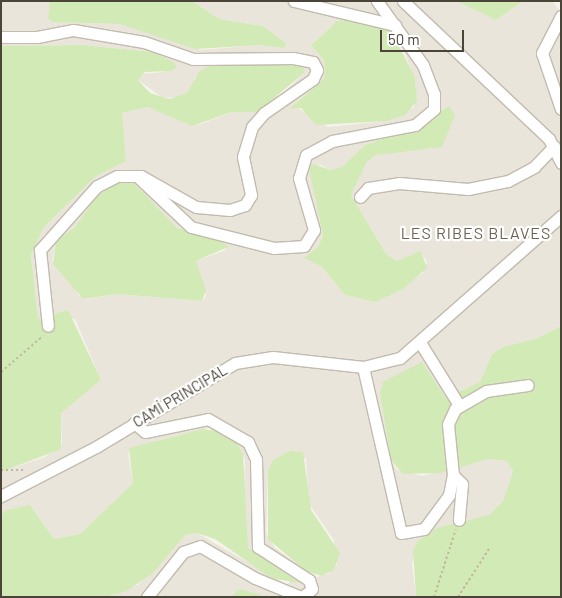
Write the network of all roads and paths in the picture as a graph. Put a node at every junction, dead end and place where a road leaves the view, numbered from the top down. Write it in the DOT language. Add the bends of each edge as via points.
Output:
graph roads {
  1 [pos="294,1"];
  2 [pos="377,1"];
  3 [pos="404,1"];
  4 [pos="561,16"];
  5 [pos="395,25"];
  6 [pos="1,36"];
  7 [pos="561,109"];
  8 [pos="554,146"];
  9 [pos="561,163"];
  10 [pos="135,176"];
  11 [pos="360,197"];
  12 [pos="561,216"];
  13 [pos="48,326"];
  14 [pos="421,344"];
  15 [pos="363,367"];
  16 [pos="1,372"];
  17 [pos="528,385"];
  18 [pos="459,405"];
  19 [pos="134,424"];
  20 [pos="1,470"];
  21 [pos="453,475"];
  22 [pos="41,476"];
  23 [pos="1,496"];
  24 [pos="459,520"];
  25 [pos="489,549"];
  26 [pos="147,597"];
  27 [pos="302,597"];
  28 [pos="434,597"];
  29 [pos="458,597"];
  1 -- 5 [label="street"];
  2 -- 5 [label="street"];
  3 -- 8 [label="street"];
  4 -- 7 [label="street" via="542,53"];
  5 -- 10 [label="street" via="427,73 434,109 414,125 338,139 306,155 299,178 314,230 304,246 274,248 191,226"];
  6 -- 10 [label="street" via="37,37 74,30 144,42 193,59 293,58 316,66 316,76 252,127 243,157 251,196 245,205 230,210 190,205 151,179"];
  8 -- 9 [label="street"];
  8 -- 11 [label="street" via="534,167 508,181 468,189 400,183 368,188"];
  10 -- 13 [label="street" via="102,182 44,241 39,260"];
  12 -- 14 [label="street, CAMÍ PRINCIPAL"];
  13 -- 16 [label="path" via="36,346"];
  14 -- 15 [label="street, CAMÍ PRINCIPAL" via="392,362"];
  14 -- 18 [label="street"];
  15 -- 19 [label="street, CAMÍ PRINCIPAL" via="273,357 235,363"];
  15 -- 21 [label="street" via="401,533 428,527 449,495"];
  17 -- 18 [label="street" via="486,391"];
  18 -- 21 [label="street" via="448,424"];
  19 -- 22 [label="street, CAMÍ PRINCIPAL"];
  19 -- 27 [label="street" via="145,432 208,419 244,438 256,459 258,547 309,580 312,589"];
  20 -- 22 [label="path" via="33,470"];
  21 -- 24 [label="street" via="462,484"];
  22 -- 23 [label="street, CAMÍ PRINCIPAL"];
  24 -- 28 [label="path"];
  25 -- 29 [label="path"];
  26 -- 27 [label="street" via="183,552 200,546 255,578"];
}
